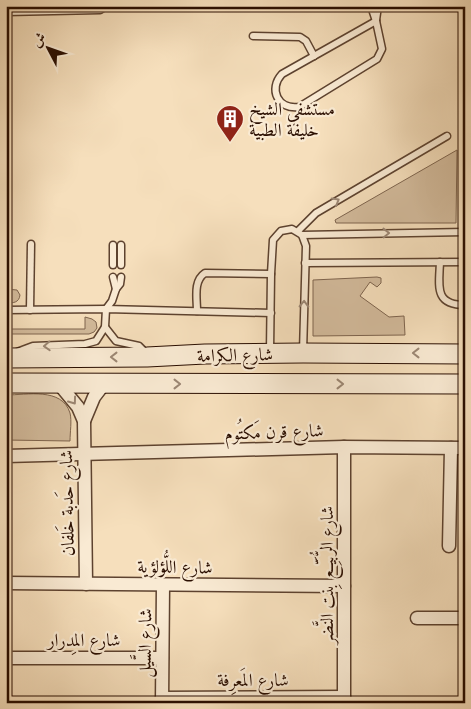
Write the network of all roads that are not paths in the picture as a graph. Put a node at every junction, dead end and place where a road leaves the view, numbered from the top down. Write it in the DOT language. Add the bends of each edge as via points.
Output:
graph roads {
  1 [pos="106,6"];
  2 [pos="371,6"];
  3 [pos="378,6"];
  4 [pos="6,12"];
  5 [pos="376,21"];
  6 [pos="6,32"];
  7 [pos="253,36"];
  8 [pos="314,56"];
  9 [pos="6,119"];
  10 [pos="447,136"];
  11 [pos="465,232"];
  12 [pos="300,233"];
  13 [pos="32,244"];
  14 [pos="440,262"];
  15 [pos="465,262"];
  16 [pos="305,263"];
  17 [pos="113,265"];
  18 [pos="121,265"];
  19 [pos="271,274"];
  20 [pos="113,277"];
  21 [pos="121,277"];
  22 [pos="116,289"];
  23 [pos="465,305"];
  24 [pos="106,309"];
  25 [pos="6,310"];
  26 [pos="30,310"];
  27 [pos="197,311"];
  28 [pos="271,313"];
  29 [pos="105,328"];
  30 [pos="303,353"];
  31 [pos="270,354"];
  32 [pos="465,354"];
  33 [pos="148,357"];
  34 [pos="8,358"];
  35 [pos="6,383"];
  36 [pos="59,384"];
  37 [pos="104,384"];
  38 [pos="465,384"];
  39 [pos="84,422"];
  40 [pos="344,447"];
  41 [pos="451,448"];
  42 [pos="465,448"];
  43 [pos="84,455"];
  44 [pos="6,456"];
  45 [pos="449,546"];
  46 [pos="6,583"];
  47 [pos="86,584"];
  48 [pos="163,584"];
  49 [pos="344,586"];
  50 [pos="417,618"];
  51 [pos="465,618"];
  52 [pos="6,658"];
  53 [pos="162,658"];
  54 [pos="162,700"];
  55 [pos="344,700"];
  1 -- 4 [label="lane" via="100,10"];
  2 -- 5 [label="lane"];
  3 -- 5 [label="lane"];
  5 -- 8 [label="lane"];
  5 -- 8 [label="lane" via="382,49 377,59 304,104 293,108 283,104 276,95 278,78"];
  6 -- 9 [label="lane"];
  7 -- 8 [label="lane" via="300,37"];
  12 -- 10 [label="lane, one-way" via="316,213"];
  12 -- 11 [label="lane, one-way"];
  12 -- 16 [label="lane" via="306,246"];
  12 -- 19 [label="lane" via="286,228 276,234"];
  13 -- 26 [label="lane"];
  14 -- 15 [label="lane"];
  14 -- 16 [label="lane"];
  14 -- 23 [label="lane" via="442,298 452,304"];
  30 -- 16 [label="lane, one-way"];
  17 -- 18 [label="lane" via="110,245 123,245"];
  19 -- 27 [label="lane" via="205,274 197,283"];
  19 -- 28 [label="lane"];
  20 -- 22 [label="lane"];
  21 -- 22 [label="lane"];
  22 -- 24 [label="lane"];
  24 -- 26 [label="lane"];
  24 -- 27 [label="lane"];
  24 -- 29 [label="lane"];
  25 -- 26 [label="lane"];
  27 -- 28 [label="lane"];
  28 -- 31 [label="lane"];
  29 -- 33 [label="lane" via="116,341 142,347"];
  29 -- 34 [label="lane, one-way" via="92,342 26,347"];
  30 -- 31 [label="main road, شارع الكرامة"];
  32 -- 30 [label="main road, شارع الكرامة, one-way"];
  31 -- 33 [label="main road, شارع الكرامة"];
  33 -- 34 [label="main road, شارع الكرامة, one-way"];
  35 -- 36 [label="main road, شارع الكرامة"];
  36 -- 37 [label="main road, شارع الكرامة"];
  36 -- 39 [label="street, شارع حَدبة خَلفان, one-way" via="78,407"];
  37 -- 38 [label="main road, شارع الكرامة, one-way"];
  37 -- 39 [label="street, شارع حَدبة خَلفان" via="94,397"];
  39 -- 43 [label="street, شارع حَدبة خَلفان"];
  40 -- 41 [label="street, شارع قرن مَكتُوم"];
  40 -- 43 [label="street, شارع قرن مَكتُوم"];
  40 -- 49 [label="street, شارع الرُّبَيِّع بِنت النَّضر"];
  41 -- 42 [label="street, شارع قرن مَكتُوم"];
  41 -- 45 [label="street"];
  43 -- 44 [label="street, شارع قرن مَكتُوم"];
  43 -- 47 [label="street, شارع حَدبة خَلفان"];
  46 -- 47 [label="street, شارع اللُّؤلؤية"];
  47 -- 48 [label="street, شارع اللُّؤلؤية"];
  48 -- 49 [label="street, شارع اللُّؤلؤية"];
  48 -- 53 [label="street, شارع السَّيل"];
  49 -- 55 [label="street, شارع الرُّبَيِّع بِنت النَّضر"];
  50 -- 51 [label="street"];
  52 -- 53 [label="street, شارع المِدرار"];
  53 -- 54 [label="street, شارع السَّيل"];
  54 -- 55 [label="street, شارع المَعرِفة"];
}
